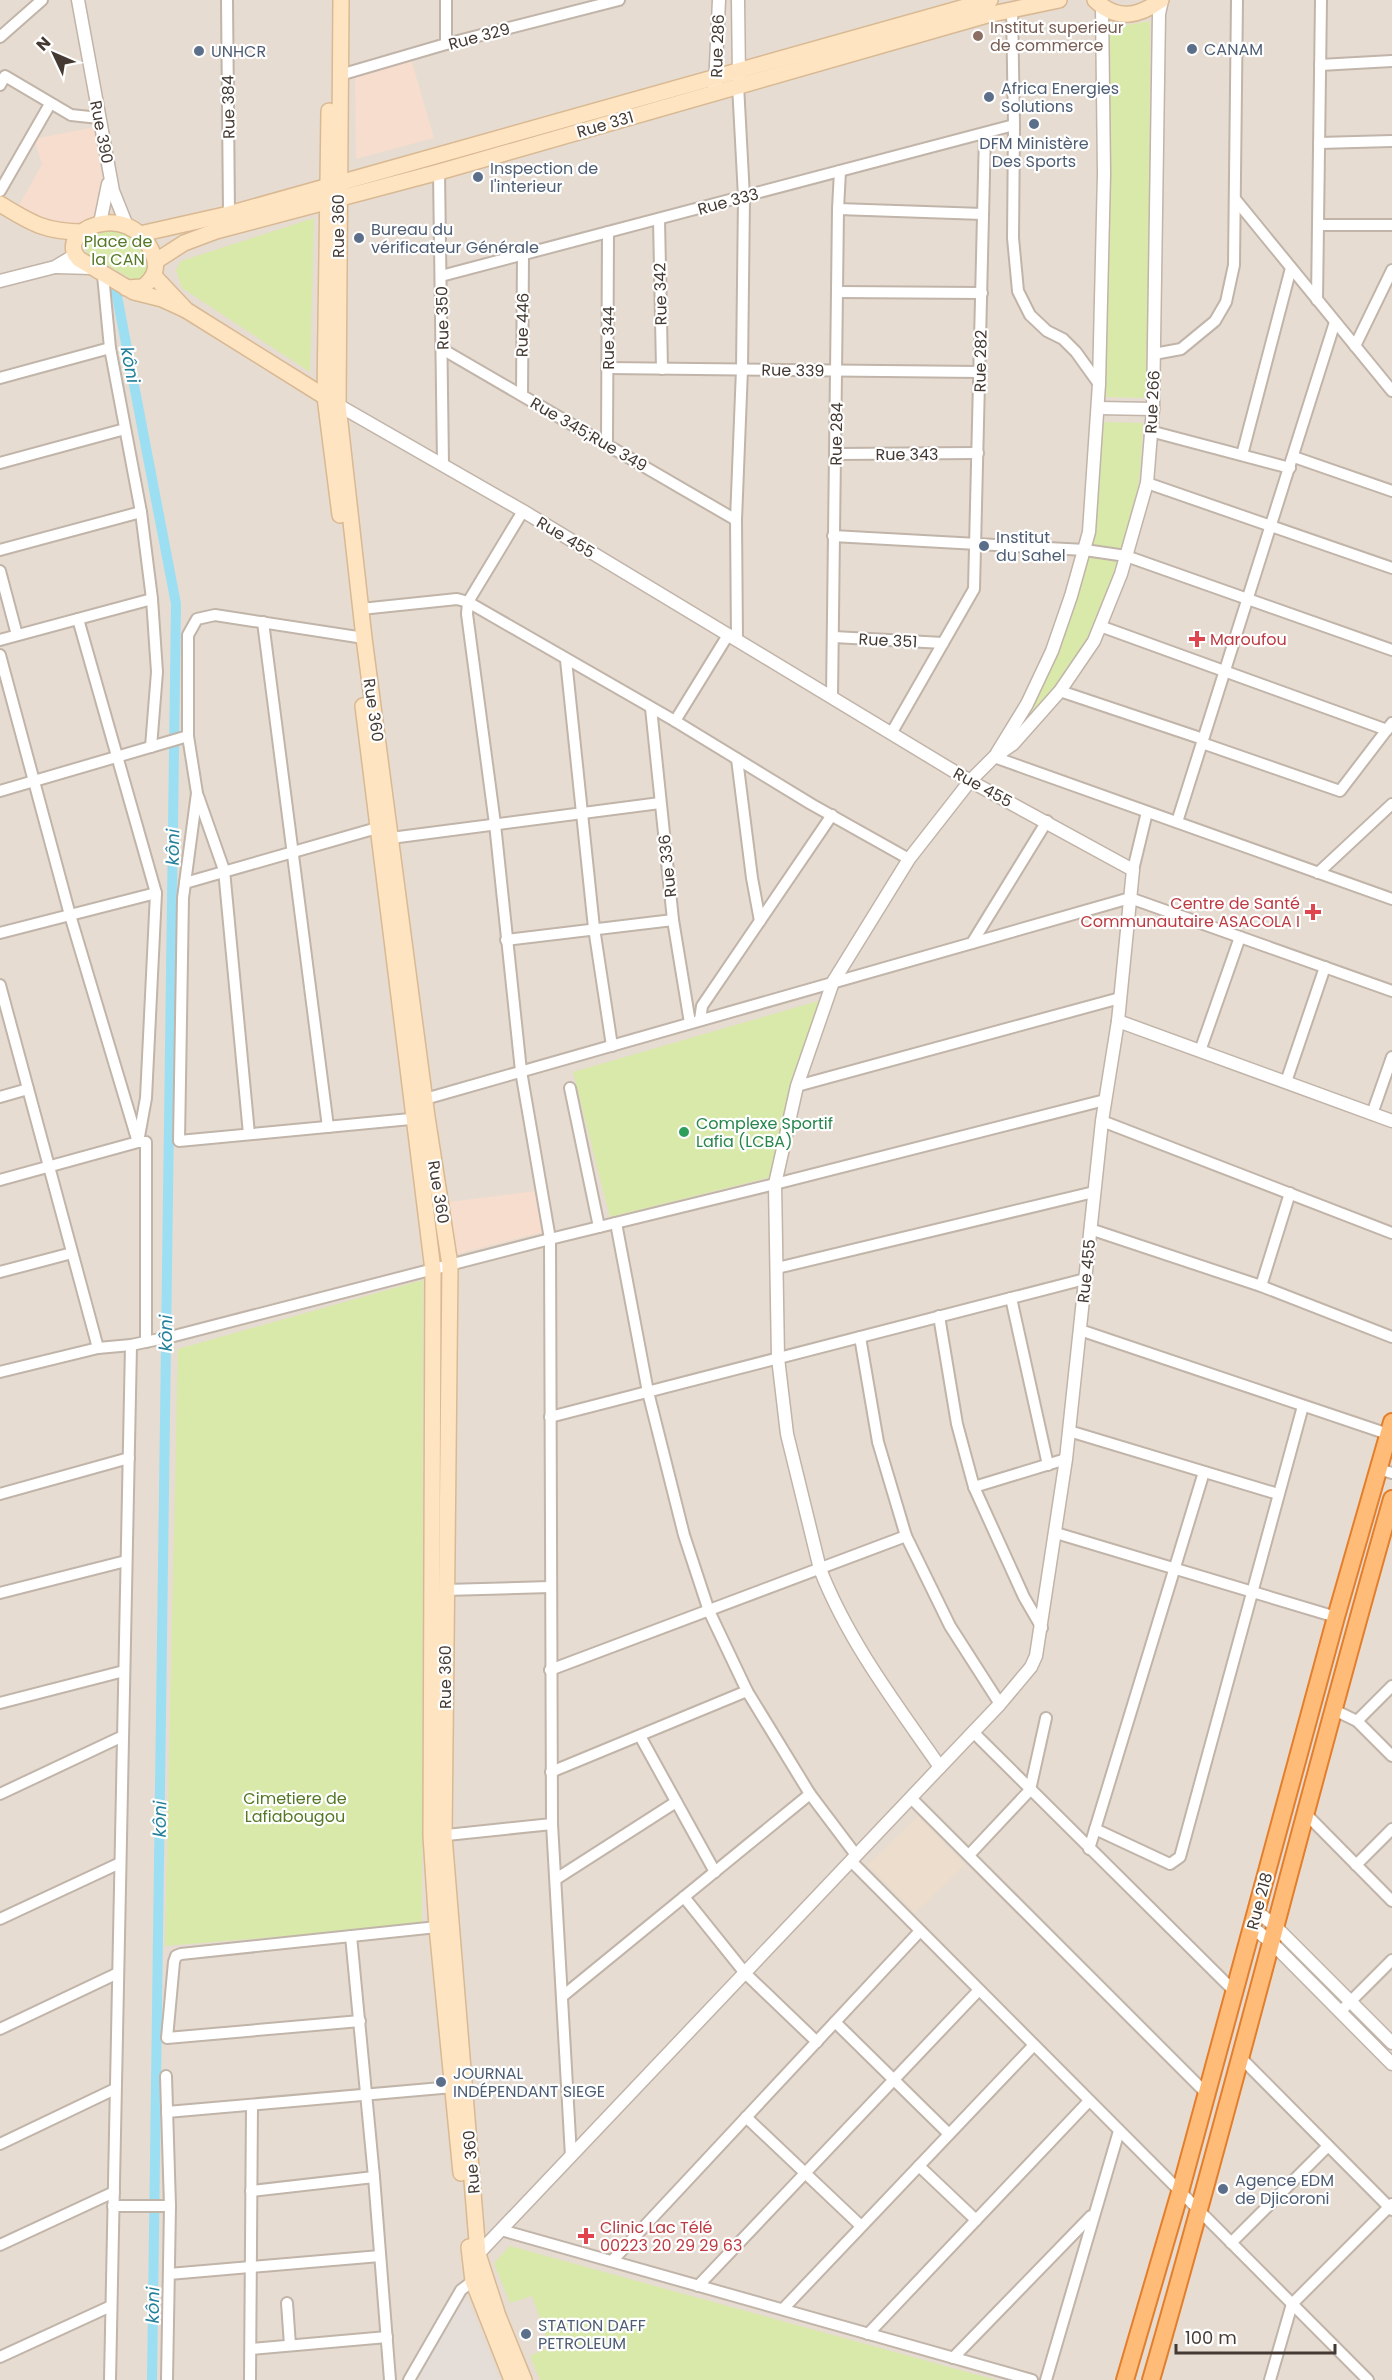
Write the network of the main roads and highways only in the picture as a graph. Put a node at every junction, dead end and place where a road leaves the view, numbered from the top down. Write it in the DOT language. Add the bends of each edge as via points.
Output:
graph roads {
  1 [pos="331,0"];
  2 [pos="341,0"];
  3 [pos="990,0"];
  4 [pos="1059,0"];
  5 [pos="1161,0"];
  6 [pos="1095,2"];
  7 [pos="739,78"];
  8 [pos="715,85"];
  9 [pos="333,192"];
  10 [pos="0,204"];
  11 [pos="38,226"];
  12 [pos="83,231"];
  13 [pos="140,234"];
  14 [pos="75,253"];
  15 [pos="155,268"];
  16 [pos="126,288"];
  17 [pos="186,310"];
  18 [pos="331,401"];
  19 [pos="360,637"];
  20 [pos="420,1118"];
  21 [pos="1390,1428"];
  22 [pos="1385,1471"];
  23 [pos="1392,1499"];
  24 [pos="437,1836"];
  25 [pos="474,2255"];
  26 [pos="512,2380"];
  27 [pos="524,2380"];
  28 [pos="1125,2380"];
  29 [pos="1151,2380"];
  1 -- 9 [label="main road"];
  2 -- 9 [label="main road, Rue 360"];
  3 -- 7 [label="main road, Rue 331"];
  4 -- 7 [label="main road, Rue 331"];
  5 -- 6 [label="main road" via="1147,11 1129,15 1110,12"];
  7 -- 8 [label="main road, Rue 331"];
  8 -- 9 [label="main road, Rue 331"];
  8 -- 9 [label="main road, Rue 331" via="439,172"];
  9 -- 13 [label="main road, Rue 331"];
  9 -- 15 [label="main road, Rue 331" via="184,243"];
  9 -- 18 [label="main road, Rue 360"];
  10 -- 11 [label="main road"];
  11 -- 12 [label="main road" via="63,232"];
  11 -- 14 [label="main road"];
  12 -- 13 [label="main road" via="100,223 127,226"];
  12 -- 14 [label="main road"];
  13 -- 15 [label="main road" via="151,248"];
  14 -- 16 [label="main road"];
  15 -- 16 [label="main road" via="143,287"];
  15 -- 17 [label="main road, Rue 455"];
  16 -- 17 [label="main road"];
  17 -- 18 [label="main road, Rue 455"];
  18 -- 19 [label="main road, Rue 360"];
  18 -- 19 [label="main road, Rue 360" via="361,609"];
  19 -- 20 [label="main road, Rue 360" via="377,828"];
  19 -- 20 [label="main road, Rue 360" via="425,1099"];
  20 -- 24 [label="main road, Rue 360" via="433,1270"];
  20 -- 24 [label="main road, Rue 360" via="450,1265"];
  21 -- 22 [label="highway, Rue 218"];
  22 -- 28 [label="highway, Rue 218" via="1336,1617"];
  23 -- 29 [label="highway, Rue 218"];
  24 -- 25 [label="main road, Rue 360"];
  24 -- 25 [label="main road, Rue 360" via="437,1927"];
  25 -- 26 [label="main road, Rue 360" via="472,2281"];
  25 -- 27 [label="main road, Rue 360"];
}
